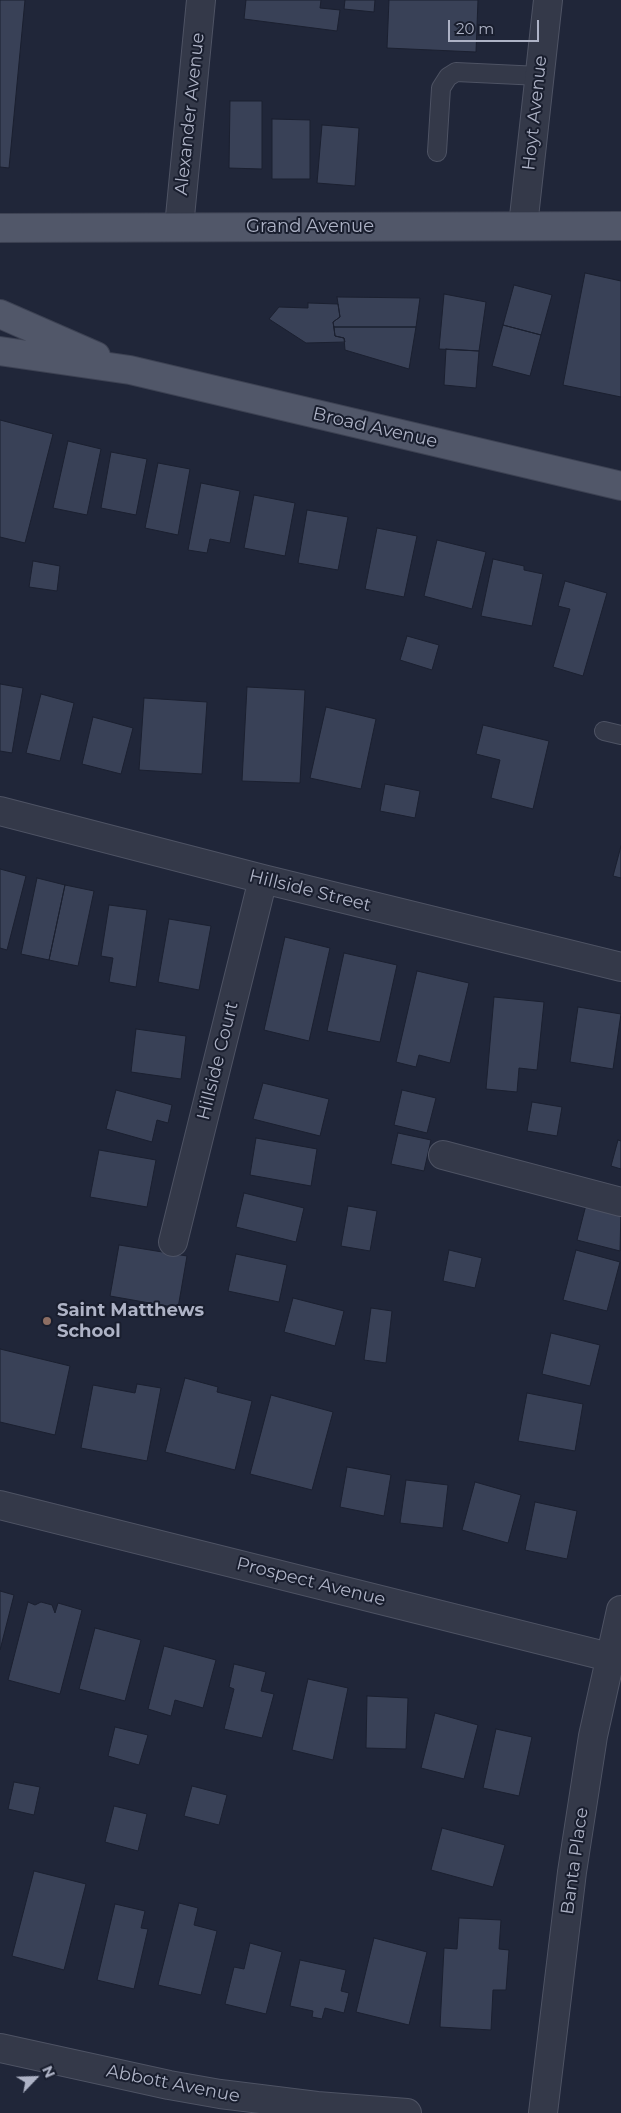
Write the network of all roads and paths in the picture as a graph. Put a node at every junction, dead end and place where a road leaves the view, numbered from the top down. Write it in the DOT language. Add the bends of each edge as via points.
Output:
graph roads {
  1 [pos="202,0"];
  2 [pos="548,0"];
  3 [pos="540,76"];
  4 [pos="438,152"];
  5 [pos="523,226"];
  6 [pos="621,226"];
  7 [pos="179,227"];
  8 [pos="0,228"];
  9 [pos="0,314"];
  10 [pos="0,351"];
  11 [pos="130,370"];
  12 [pos="621,486"];
  13 [pos="0,811"];
  14 [pos="263,880"];
  15 [pos="621,967"];
  16 [pos="443,1155"];
  17 [pos="621,1202"];
  18 [pos="173,1242"];
  19 [pos="0,1505"];
  20 [pos="621,1610"];
  21 [pos="616,1659"];
  22 [pos="0,2048"];
  23 [pos="407,2113"];
  24 [pos="544,2113"];
  1 -- 7 [label="street, Alexander Avenue"];
  2 -- 3 [label="street, Hoyt Avenue"];
  3 -- 4 [label="lane" via="456,72 448,77 441,88"];
  3 -- 5 [label="street, Hoyt Avenue"];
  5 -- 6 [label="main road, Grand Avenue"];
  5 -- 7 [label="main road, Grand Avenue"];
  7 -- 8 [label="main road, Grand Avenue"];
  9 -- 11 [label="main road, Broad Avenue"];
  10 -- 11 [label="main road, Broad Avenue"];
  11 -- 12 [label="main road, Broad Avenue"];
  13 -- 14 [label="street, Hillside Street"];
  14 -- 15 [label="street, Hillside Street"];
  14 -- 18 [label="street, Hillside Court"];
  16 -- 17 [label="street"];
  19 -- 21 [label="street, Prospect Avenue"];
  20 -- 21 [label="street, Banta Place"];
  21 -- 24 [label="street, Banta Place" via="593,1736 572,1872"];
  22 -- 23 [label="street, Abbott Avenue" via="220,2094"];
}
